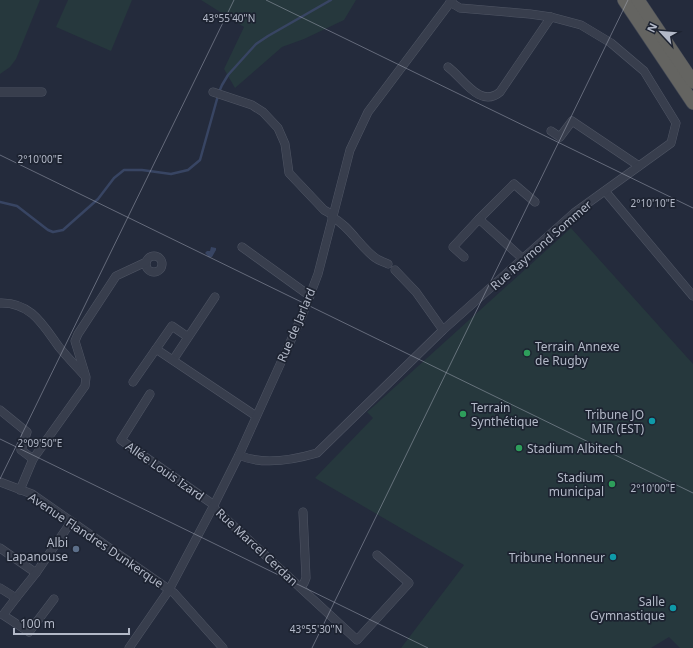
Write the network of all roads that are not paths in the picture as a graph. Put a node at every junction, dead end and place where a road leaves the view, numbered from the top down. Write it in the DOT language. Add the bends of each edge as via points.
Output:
graph roads {
  1 [pos="624,0"];
  2 [pos="638,0"];
  3 [pos="451,1"];
  4 [pos="551,17"];
  5 [pos="448,67"];
  6 [pos="693,82"];
  7 [pos="0,92"];
  8 [pos="42,92"];
  9 [pos="213,92"];
  10 [pos="693,103"];
  11 [pos="551,131"];
  12 [pos="639,166"];
  13 [pos="605,191"];
  14 [pos="535,202"];
  15 [pos="332,216"];
  16 [pos="479,219"];
  17 [pos="242,247"];
  18 [pos="464,257"];
  19 [pos="522,259"];
  20 [pos="146,262"];
  21 [pos="388,264"];
  22 [pos="395,270"];
  23 [pos="310,296"];
  24 [pos="693,296"];
  25 [pos="215,297"];
  26 [pos="0,303"];
  27 [pos="443,330"];
  28 [pos="188,337"];
  29 [pos="156,349"];
  30 [pos="172,360"];
  31 [pos="86,377"];
  32 [pos="132,382"];
  33 [pos="150,394"];
  34 [pos="0,410"];
  35 [pos="256,416"];
  36 [pos="239,455"];
  37 [pos="33,459"];
  38 [pos="0,482"];
  39 [pos="20,490"];
  40 [pos="214,506"];
  41 [pos="303,512"];
  42 [pos="71,522"];
  43 [pos="0,548"];
  44 [pos="377,555"];
  45 [pos="36,573"];
  46 [pos="300,587"];
  47 [pos="0,588"];
  48 [pos="169,590"];
  49 [pos="16,598"];
  50 [pos="54,599"];
  51 [pos="129,648"];
  52 [pos="223,648"];
  1 -- 10 [label="highway"];
  2 -- 6 [label="highway"];
  3 -- 4 [label="street, Rue Raymond Sommer" via="460,8"];
  3 -- 15 [label="street, Rue de Jarlard" via="368,112 350,150"];
  4 -- 5 [label="street" via="495,97 483,98"];
  4 -- 12 [label="street, Rue Raymond Sommer" via="581,25 610,43 644,71 676,123 671,143"];
  7 -- 8 [label="street"];
  9 -- 15 [label="street" via="252,104 263,112 278,128 285,144 289,174"];
  11 -- 12 [label="street" via="560,137 572,121"];
  12 -- 13 [label="street, Rue Raymond Sommer"];
  13 -- 19 [label="street, Rue Raymond Sommer" via="574,213"];
  13 -- 24 [label="street"];
  14 -- 16 [label="street" via="514,184"];
  15 -- 21 [label="street" via="376,258"];
  15 -- 23 [label="street, Rue de Jarlard"];
  16 -- 18 [label="street" via="453,247"];
  16 -- 19 [label="street"];
  17 -- 23 [label="street"];
  19 -- 27 [label="street, Rue Raymond Sommer"];
  20 -- 31 [label="street" via="116,276 76,337"];
  22 -- 27 [label="street" via="416,292"];
  23 -- 35 [label="street, Rue de Jarlard"];
  25 -- 28 [label="street"];
  26 -- 31 [label="street" via="10,302 26,308 43,324"];
  27 -- 36 [label="street, Rue Raymond Sommer" via="317,453 294,460 256,461"];
  28 -- 29 [label="street" via="172,326"];
  28 -- 30 [label="street"];
  29 -- 30 [label="street"];
  29 -- 32 [label="street"];
  30 -- 35 [label="street"];
  31 -- 37 [label="street" via="85,386"];
  33 -- 40 [label="street, Allée Louis Izard" via="121,440"];
  34 -- 37 [label="street" via="27,432 21,450"];
  35 -- 36 [label="street, Rue de Jarlard"];
  36 -- 40 [label="street, Rue de Jarlard"];
  37 -- 39 [label="street"];
  38 -- 39 [label="street, Avenue Flandres Dunkerque"];
  39 -- 42 [label="street, Avenue Flandres Dunkerque" via="32,494"];
  40 -- 46 [label="street, Rue Marcel Cerdan"];
  40 -- 48 [label="street, Rue de Jarlard"];
  41 -- 46 [label="street, Rue Marcel Cerdan" via="306,578"];
  42 -- 45 [label="street"];
  42 -- 48 [label="street, Avenue Flandres Dunkerque"];
  43 -- 45 [label="street"];
  44 -- 46 [label="street, Rue Marcel Cerdan" via="409,583 357,640"];
  45 -- 49 [label="street"];
  47 -- 49 [label="street"];
  48 -- 51 [label="street, Rue de Jarlard"];
  48 -- 52 [label="street, Avenue Flandres Dunkerque"];
  49 -- 50 [label="street" via="3,615 29,632"];
}
